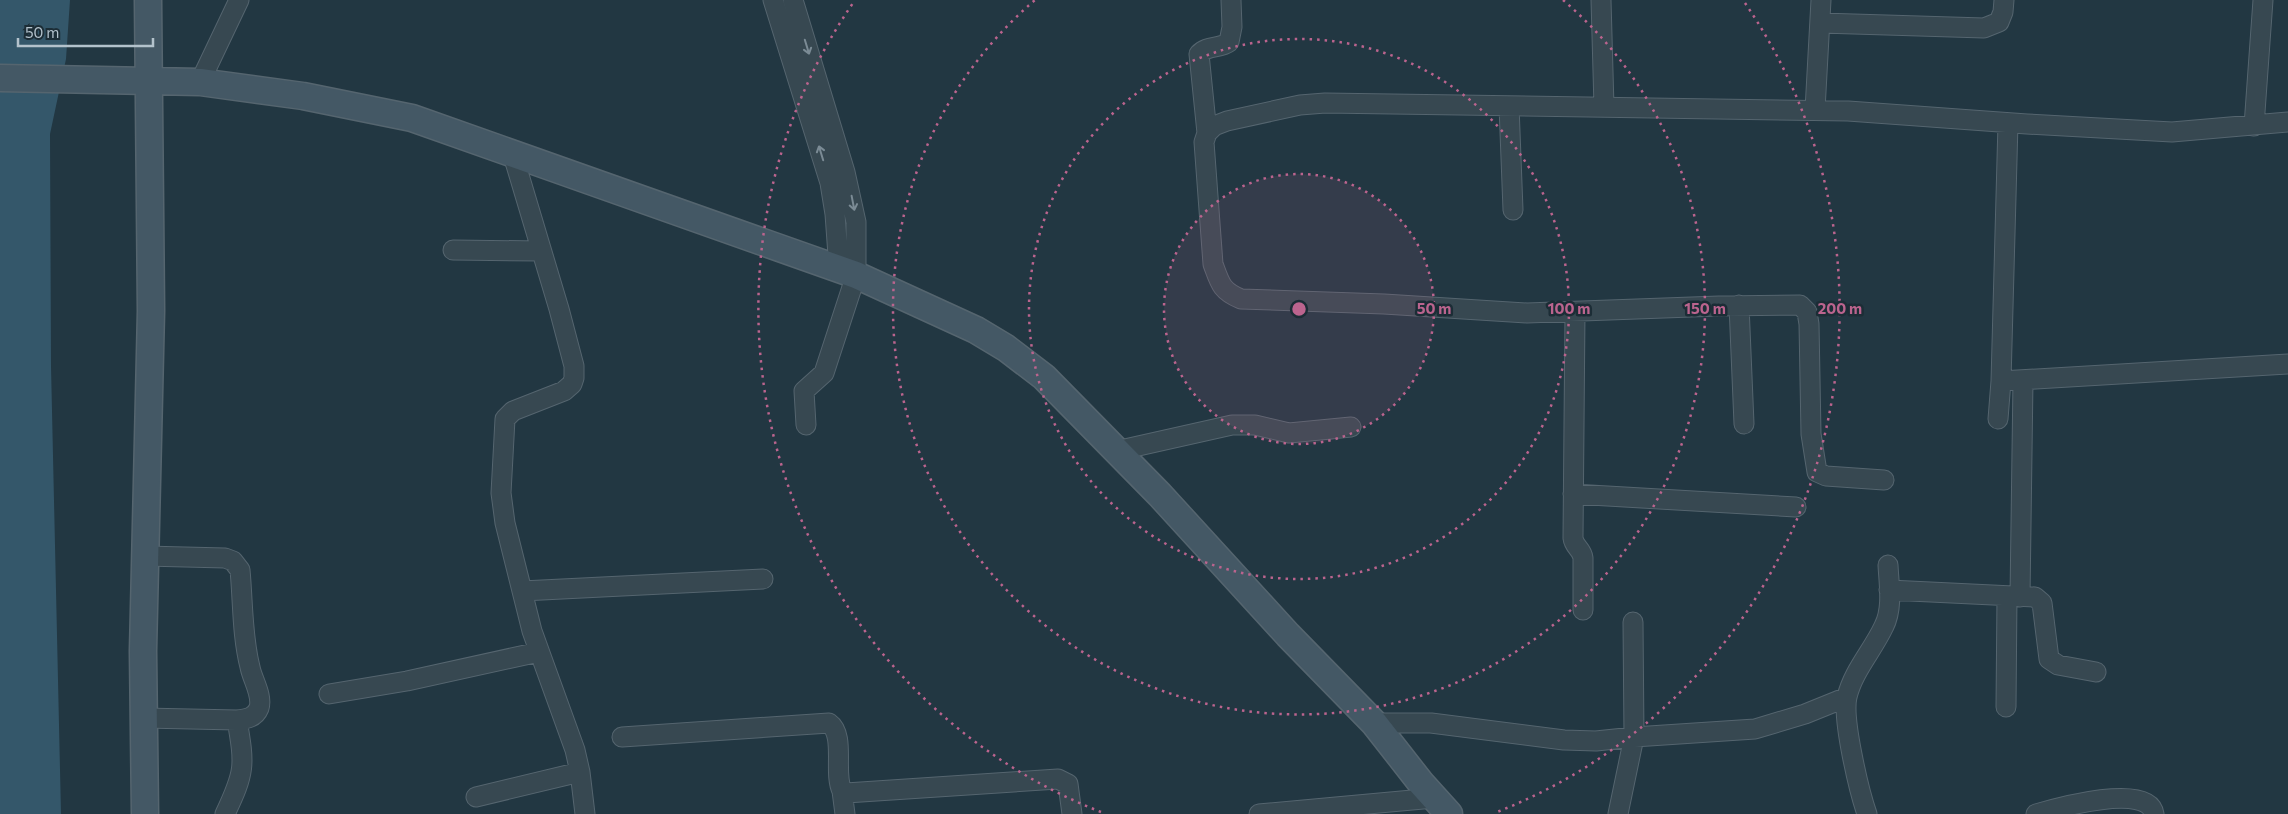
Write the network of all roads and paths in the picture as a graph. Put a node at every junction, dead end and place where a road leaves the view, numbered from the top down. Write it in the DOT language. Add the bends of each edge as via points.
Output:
graph roads {
  1 [pos="148,0"];
  2 [pos="239,0"];
  3 [pos="1232,0"];
  4 [pos="1601,0"];
  5 [pos="1821,0"];
  6 [pos="2004,0"];
  7 [pos="2263,0"];
  8 [pos="786,8"];
  9 [pos="1821,22"];
  10 [pos="0,78"];
  11 [pos="136,79"];
  12 [pos="200,82"];
  13 [pos="1509,106"];
  14 [pos="1604,107"];
  15 [pos="1815,110"];
  16 [pos="2288,122"];
  17 [pos="2008,123"];
  18 [pos="2254,126"];
  19 [pos="1207,133"];
  20 [pos="513,154"];
  21 [pos="1513,210"];
  22 [pos="453,250"];
  23 [pos="541,251"];
  24 [pos="848,272"];
  25 [pos="1739,305"];
  26 [pos="1575,312"];
  27 [pos="2288,364"];
  28 [pos="2023,380"];
  29 [pos="2001,381"];
  30 [pos="1998,419"];
  31 [pos="1744,424"];
  32 [pos="806,425"];
  33 [pos="1351,427"];
  34 [pos="1116,451"];
  35 [pos="1884,480"];
  36 [pos="1573,494"];
  37 [pos="1796,507"];
  38 [pos="145,556"];
  39 [pos="1888,565"];
  40 [pos="763,579"];
  41 [pos="1889,590"];
  42 [pos="522,591"];
  43 [pos="2013,596"];
  44 [pos="1582,610"];
  45 [pos="1633,622"];
  46 [pos="540,652"];
  47 [pos="2096,672"];
  48 [pos="329,694"];
  49 [pos="1847,697"];
  50 [pos="2006,706"];
  51 [pos="144,718"];
  52 [pos="237,720"];
  53 [pos="1374,723"];
  54 [pos="622,737"];
  55 [pos="1634,737"];
  56 [pos="580,772"];
  57 [pos="842,792"];
  58 [pos="476,797"];
  59 [pos="1441,806"];
  60 [pos="2080,808"];
  61 [pos="145,814"];
  62 [pos="225,814"];
  63 [pos="585,814"];
  64 [pos="845,814"];
  65 [pos="1072,814"];
  66 [pos="1258,814"];
  67 [pos="1618,814"];
  68 [pos="1867,814"];
  69 [pos="2036,814"];
  70 [pos="2154,814"];
  1 -- 11 [label="street"];
  2 -- 12 [label="street"];
  3 -- 19 [label="street" via="1229,42 1204,49 1199,54"];
  4 -- 14 [label="street"];
  5 -- 9 [label="street"];
  6 -- 9 [label="street" via="1999,22 1984,28"];
  7 -- 18 [label="street"];
  8 -- 24 [label="street" via="853,202 856,222"];
  9 -- 15 [label="street"];
  10 -- 11 [label="street"];
  11 -- 12 [label="street"];
  11 -- 38 [label="street" via="150,311"];
  12 -- 20 [label="street" via="383,111"];
  13 -- 14 [label="street"];
  13 -- 19 [label="street" via="1300,105 1227,121"];
  13 -- 21 [label="street"];
  14 -- 15 [label="street"];
  15 -- 17 [label="street"];
  16 -- 18 [label="street"];
  17 -- 18 [label="street" via="2172,132"];
  17 -- 29 [label="street"];
  19 -- 26 [label="street" via="1204,142 1213,264 1219,282 1228,294 1260,300 1527,313"];
  20 -- 23 [label="street"];
  20 -- 24 [label="street"];
  22 -- 23 [label="street"];
  23 -- 42 [label="street" via="574,366 574,378 564,391 513,410 505,418 501,493"];
  24 -- 32 [label="street" via="824,373 804,391"];
  24 -- 34 [label="street" via="976,330 1006,348 1044,377"];
  25 -- 26 [label="street"];
  25 -- 31 [label="street"];
  25 -- 35 [label="street" via="1791,304 1805,307 1809,324 1811,434 1817,472 1826,476"];
  26 -- 36 [label="street"];
  27 -- 28 [label="street"];
  28 -- 29 [label="street"];
  28 -- 43 [label="street"];
  29 -- 30 [label="street"];
  33 -- 34 [label="street" via="1289,433 1255,425 1232,425"];
  34 -- 53 [label="street"];
  36 -- 37 [label="street"];
  36 -- 44 [label="street" via="1574,543 1582,551 1583,558"];
  38 -- 51 [label="street"];
  38 -- 52 [label="street" via="225,558 238,564 249,666 259,707 249,718"];
  39 -- 41 [label="street"];
  40 -- 42 [label="street"];
  41 -- 43 [label="street"];
  41 -- 49 [label="street" via="1885,625 1853,678"];
  42 -- 46 [label="street"];
  43 -- 47 [label="street" via="2035,597 2042,603 2046,652 2052,662"];
  43 -- 50 [label="street"];
  45 -- 55 [label="street"];
  46 -- 48 [label="street"];
  46 -- 56 [label="street"];
  49 -- 55 [label="street" via="1756,729"];
  49 -- 68 [label="street" via="1846,725"];
  51 -- 52 [label="street"];
  51 -- 61 [label="street"];
  52 -- 62 [label="street" via="243,768"];
  53 -- 55 [label="street" via="1431,723 1564,740"];
  53 -- 59 [label="street"];
  54 -- 57 [label="street" via="829,723 836,732"];
  55 -- 67 [label="street"];
  56 -- 58 [label="street"];
  56 -- 63 [label="street"];
  57 -- 64 [label="street"];
  57 -- 65 [label="street" via="1058,779 1068,784"];
  59 -- 66 [label="street"];
  60 -- 69 [label="street"];
  60 -- 70 [label="street" via="2095,800 2131,799 2151,805"];
}
